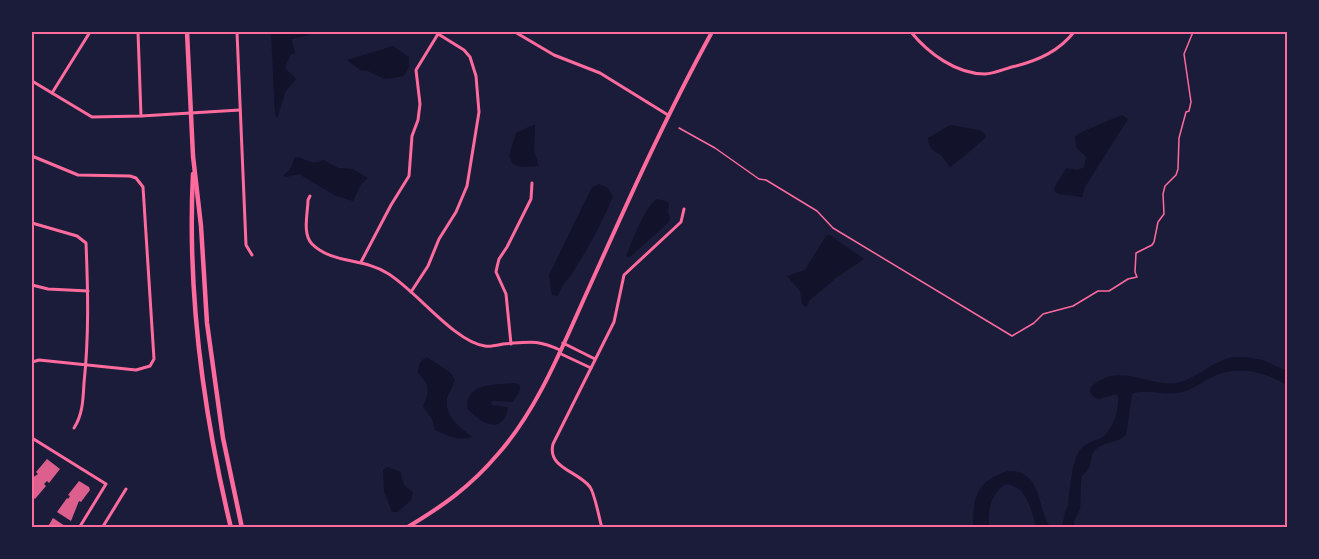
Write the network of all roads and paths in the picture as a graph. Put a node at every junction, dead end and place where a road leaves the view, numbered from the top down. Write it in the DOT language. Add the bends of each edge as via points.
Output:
graph roads {
  1 [pos="90,32"];
  2 [pos="138,32"];
  3 [pos="187,32"];
  4 [pos="237,32"];
  5 [pos="516,32"];
  6 [pos="712,32"];
  7 [pos="910,32"];
  8 [pos="1074,32"];
  9 [pos="1193,32"];
  10 [pos="437,33"];
  11 [pos="32,81"];
  12 [pos="52,93"];
  13 [pos="240,110"];
  14 [pos="191,112"];
  15 [pos="668,115"];
  16 [pos="141,116"];
  17 [pos="679,128"];
  18 [pos="32,156"];
  19 [pos="194,156"];
  20 [pos="532,183"];
  21 [pos="310,196"];
  22 [pos="684,209"];
  23 [pos="32,223"];
  24 [pos="252,255"];
  25 [pos="362,262"];
  26 [pos="32,285"];
  27 [pos="88,291"];
  28 [pos="411,292"];
  29 [pos="511,344"];
  30 [pos="563,344"];
  31 [pos="560,351"];
  32 [pos="595,359"];
  33 [pos="32,362"];
  34 [pos="86,365"];
  35 [pos="591,368"];
  36 [pos="74,428"];
  37 [pos="32,438"];
  38 [pos="223,438"];
  39 [pos="213,440"];
  40 [pos="126,489"];
  41 [pos="79,528"];
  42 [pos="102,528"];
  43 [pos="231,528"];
  44 [pos="242,528"];
  45 [pos="406,528"];
  46 [pos="602,528"];
  1 -- 12 [label="street"];
  2 -- 16 [label="street"];
  3 -- 14 [label="main road"];
  4 -- 13 [label="street"];
  5 -- 15 [label="street" via="554,55 600,73"];
  6 -- 15 [label="street"];
  7 -- 8 [label="street" via="940,59 986,75 1033,61 1053,51"];
  9 -- 17 [label="path" via="1184,54 1190,107 1179,138 1178,169 1165,186 1164,214 1154,242 1136,253 1136,277 1109,291 1098,291 1073,306 1043,314 1012,336 833,228 817,211"];
  10 -- 25 [label="street" via="416,70 420,104 412,136 409,176"];
  10 -- 28 [label="street" via="470,57 479,112 467,186"];
  11 -- 12 [label="street"];
  12 -- 16 [label="street" via="92,117"];
  13 -- 14 [label="street"];
  13 -- 24 [label="street" via="246,245"];
  14 -- 16 [label="street"];
  14 -- 19 [label="main road"];
  15 -- 30 [label="street"];
  18 -- 34 [label="street" via="78,175 130,176 143,186 154,359 150,366 136,370"];
  19 -- 38 [label="main road" via="207,323"];
  19 -- 39 [label="main road" via="190,225 194,294"];
  20 -- 29 [label="street" via="531,199 496,272 507,294"];
  21 -- 25 [label="street" via="310,243 326,254"];
  22 -- 32 [label="street" via="681,222 624,275 614,321"];
  23 -- 27 [label="street" via="82,238 86,243"];
  25 -- 28 [label="street" via="386,272"];
  26 -- 27 [label="street"];
  27 -- 34 [label="street"];
  28 -- 29 [label="street" via="453,330 472,341 485,346"];
  29 -- 31 [label="street" via="542,341"];
  30 -- 31 [label="street"];
  30 -- 32 [label="street"];
  31 -- 35 [label="street"];
  31 -- 45 [label="street" via="524,418 499,453 442,507"];
  32 -- 35 [label="street"];
  33 -- 34 [label="street"];
  34 -- 36 [label="street" via="81,418"];
  35 -- 46 [label="street" via="551,452 554,460 590,487"];
  37 -- 41 [label="street" via="106,484"];
  38 -- 39 [label="main road"];
  38 -- 44 [label="main road"];
  39 -- 43 [label="main road"];
  40 -- 42 [label="street"];
}
